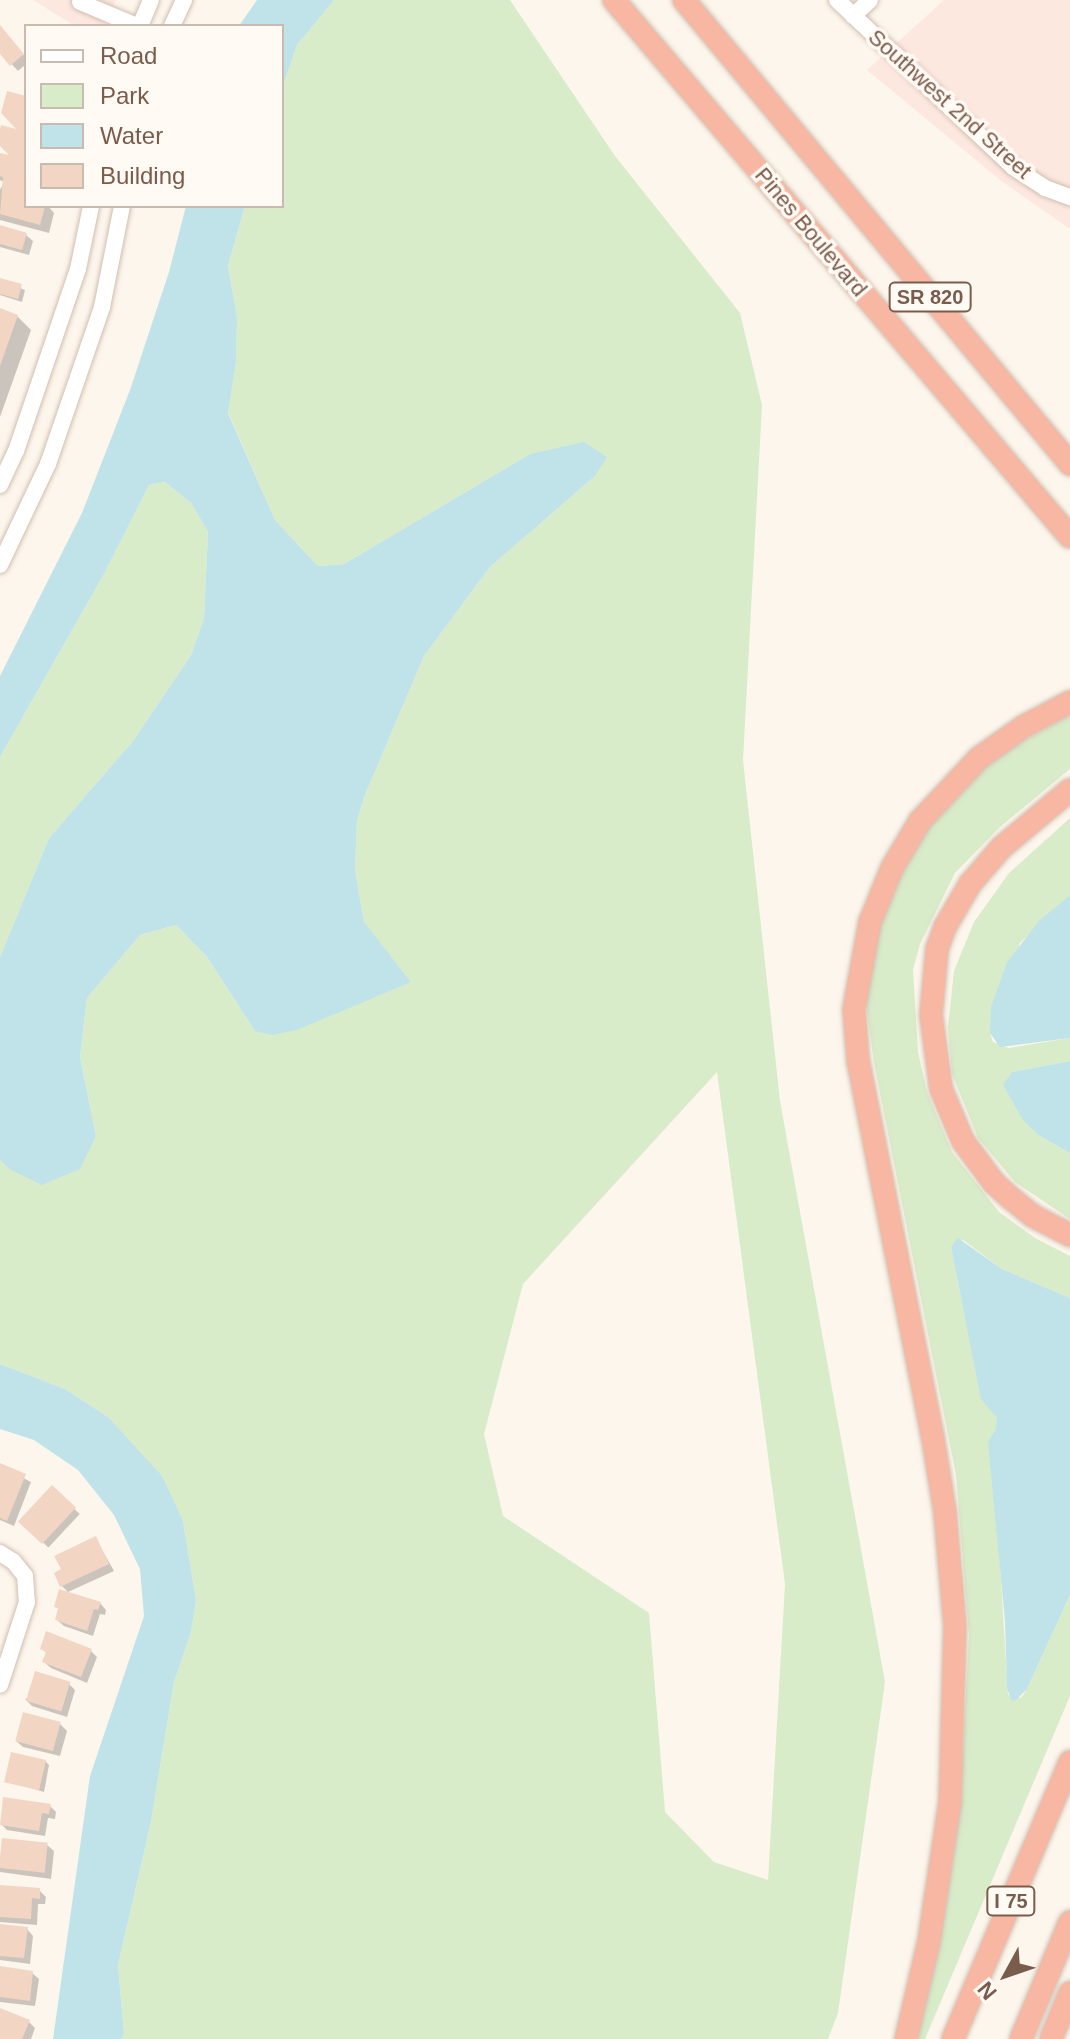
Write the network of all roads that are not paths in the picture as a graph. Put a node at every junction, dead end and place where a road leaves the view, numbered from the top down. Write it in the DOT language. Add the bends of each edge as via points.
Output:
graph roads {
  1 [pos="151,0"];
  2 [pos="184,0"];
  3 [pos="614,0"];
  4 [pos="684,0"];
  5 [pos="837,0"];
  6 [pos="870,0"];
  7 [pos="80,2"];
  8 [pos="853,16"];
  9 [pos="134,24"];
  10 [pos="140,24"];
  11 [pos="173,24"];
  12 [pos="1070,197"];
  13 [pos="91,208"];
  14 [pos="122,208"];
  15 [pos="1070,464"];
  16 [pos="0,485"];
  17 [pos="1070,537"];
  18 [pos="0,565"];
  19 [pos="1070,702"];
  20 [pos="1070,790"];
  21 [pos="1070,1235"];
  22 [pos="0,1553"];
  23 [pos="0,1685"];
  24 [pos="1070,1762"];
  25 [pos="1070,1922"];
  26 [pos="1070,1993"];
  27 [pos="906,2039"];
  28 [pos="953,2039"];
  29 [pos="1021,2039"];
  30 [pos="1051,2039"];
  1 -- 10 [label="street"];
  2 -- 11 [label="street"];
  3 -- 17 [label="highway, Pines Boulevard / SR 820"];
  4 -- 15 [label="highway, SR 820"];
  5 -- 8 [label="street, Southwest 2nd Street"];
  6 -- 8 [label="street"];
  7 -- 9 [label="street"];
  8 -- 12 [label="street, Southwest 2nd Street" via="1013,167"];
  13 -- 16 [label="street" via="78,269"];
  14 -- 18 [label="street" via="97,321 48,464"];
  19 -- 27 [label="highway" via="979,758 920,821 892,868 870,922 854,1009 858,1061 945,1512 955,1627 950,1802 929,1941"];
  20 -- 21 [label="highway" via="1001,848 970,884 937,949 931,1015 941,1089 963,1141 1012,1199"];
  22 -- 23 [label="street" via="25,1576 27,1602"];
  24 -- 28 [label="highway, I 75"];
  25 -- 29 [label="highway"];
  26 -- 30 [label="highway"];
}
